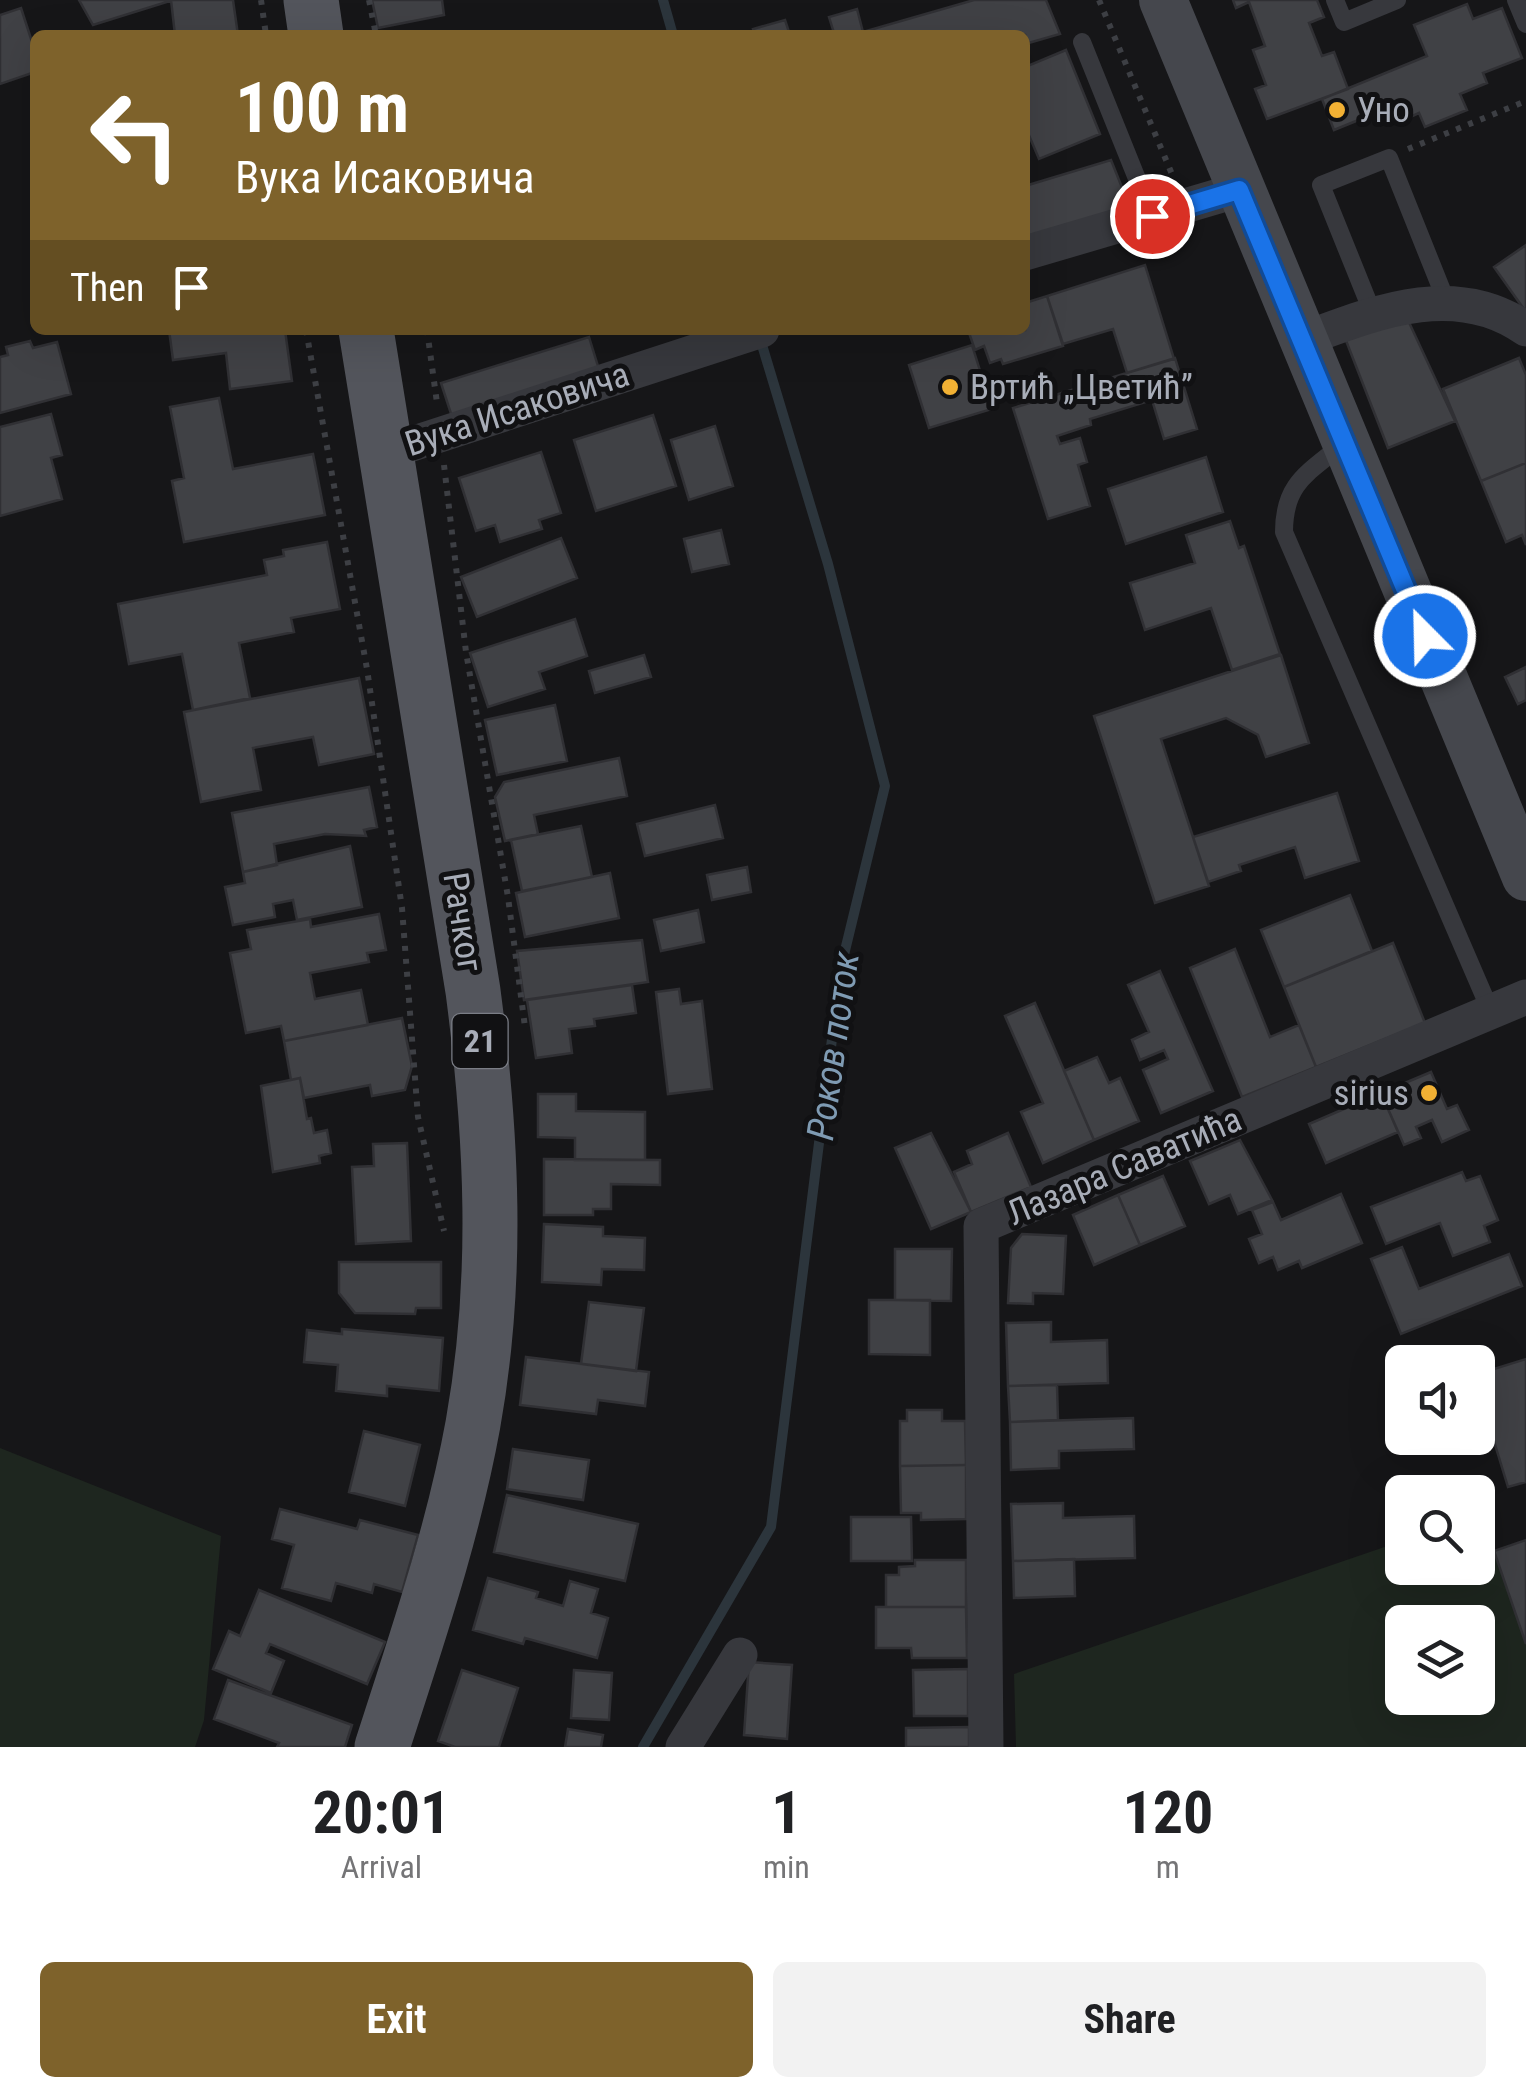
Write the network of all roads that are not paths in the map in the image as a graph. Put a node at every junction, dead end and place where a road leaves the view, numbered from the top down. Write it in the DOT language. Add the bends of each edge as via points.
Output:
graph roads {
  1 [pos="310,0"];
  2 [pos="1162,0"];
  3 [pos="1335,0"];
  4 [pos="1398,0"];
  5 [pos="1516,0"];
  6 [pos="1526,24"];
  7 [pos="315,30"];
  8 [pos="1082,42"];
  9 [pos="1239,190"];
  10 [pos="1169,211"];
  11 [pos="1030,252"];
  12 [pos="1447,302"];
  13 [pos="1373,314"];
  14 [pos="1526,328"];
  15 [pos="367,335"];
  16 [pos="746,335"];
  17 [pos="1301,340"];
  18 [pos="1344,444"];
  19 [pos="387,452"];
  20 [pos="1526,878"];
  21 [pos="1526,997"];
  22 [pos="1491,1012"];
  23 [pos="740,1655"];
  24 [pos="382,1747"];
  25 [pos="683,1747"];
  26 [pos="986,1747"];
  1 -- 7 [label="main road"];
  2 -- 9 [label="main road"];
  3 -- 4 [label="lane" via="1344,22"];
  5 -- 6 [label="lane"];
  8 -- 10 [label="lane"];
  9 -- 10 [label="street"];
  9 -- 17 [label="main road"];
  10 -- 11 [label="street"];
  12 -- 13 [label="street"];
  12 -- 13 [label="lane" via="1389,158 1321,185"];
  12 -- 14 [label="street" via="1485,307"];
  13 -- 17 [label="street"];
  15 -- 19 [label="main road, Рачког / 21"];
  16 -- 19 [label="street, Вука Исаковича"];
  17 -- 18 [label="main road"];
  18 -- 20 [label="main road"];
  18 -- 22 [label="lane" via="1294,486 1284,507 1284,532"];
  19 -- 24 [label="main road, Рачког / 21" via="473,991 492,1207 473,1423 455,1506"];
  21 -- 22 [label="street, Лазара Саватића"];
  22 -- 26 [label="street, Лазара Саватића" via="981,1226"];
  23 -- 25 [label="street"];
}
